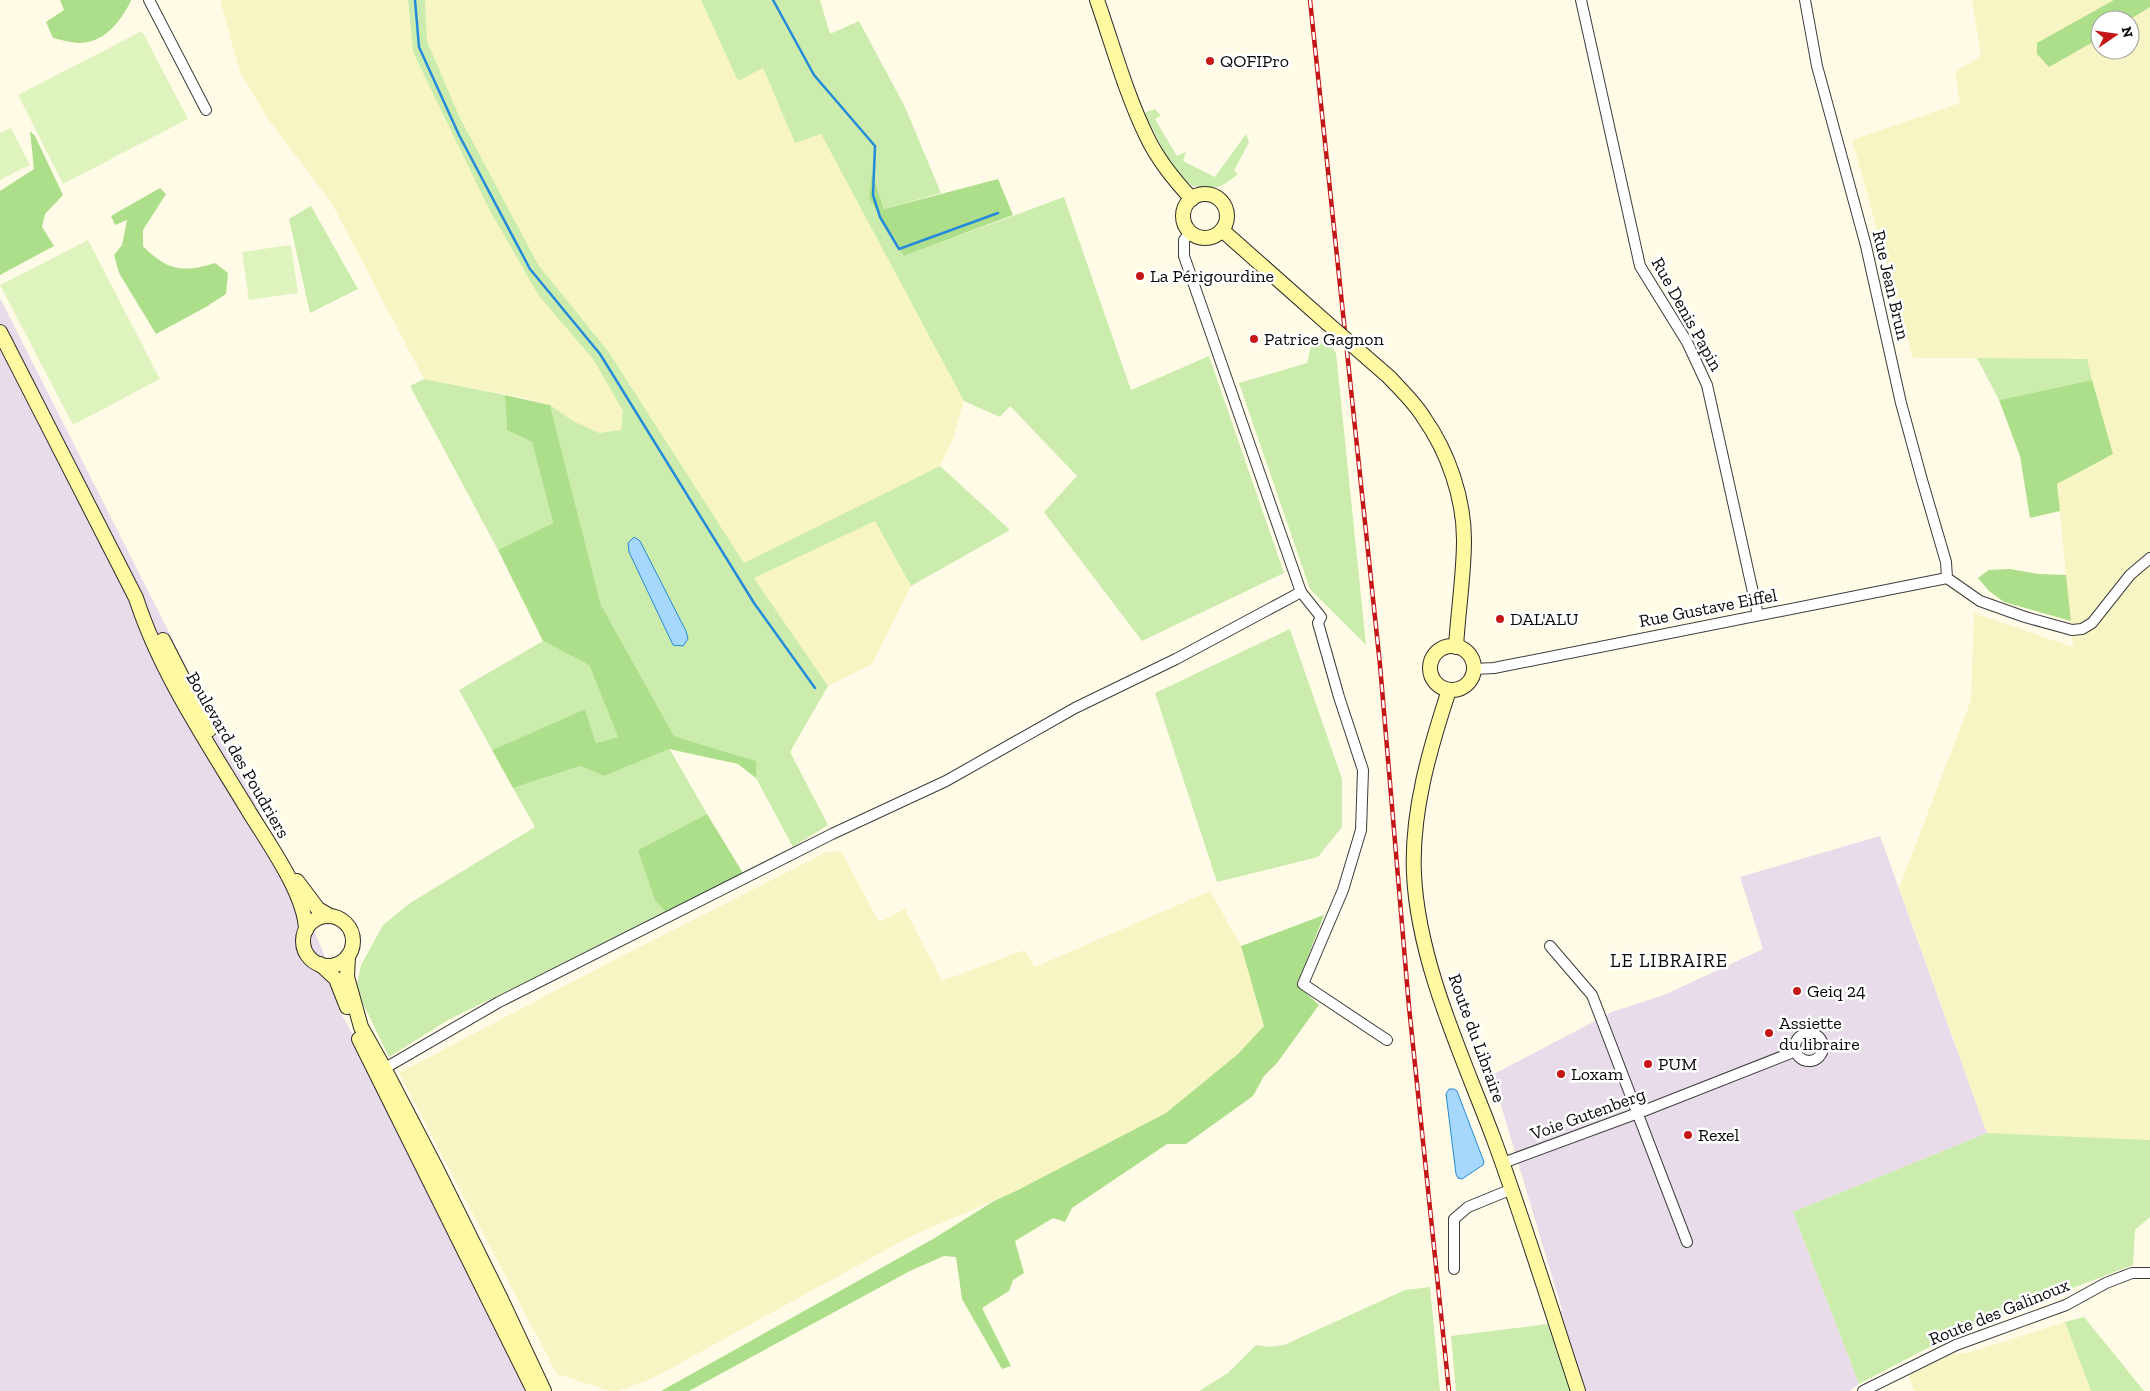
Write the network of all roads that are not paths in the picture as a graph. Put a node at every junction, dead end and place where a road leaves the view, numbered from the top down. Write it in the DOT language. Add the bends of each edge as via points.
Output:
graph roads {
  1 [pos="150,0"];
  2 [pos="1097,0"];
  3 [pos="1581,0"];
  4 [pos="1805,0"];
  5 [pos="206,110"];
  6 [pos="1192,199"];
  7 [pos="1222,230"];
  8 [pos="1190,232"];
  9 [pos="0,332"];
  10 [pos="2150,558"];
  11 [pos="1947,578"];
  12 [pos="1300,592"];
  13 [pos="136,598"];
  14 [pos="1758,615"];
  15 [pos="1456,647"];
  16 [pos="1474,669"];
  17 [pos="1449,690"];
  18 [pos="330,916"];
  19 [pos="306,930"];
  20 [pos="1550,946"];
  21 [pos="348,956"];
  22 [pos="320,964"];
  23 [pos="1387,1040"];
  24 [pos="1796,1051"];
  25 [pos="380,1071"];
  26 [pos="1638,1114"];
  27 [pos="1502,1163"];
  28 [pos="1512,1189"];
  29 [pos="1686,1242"];
  30 [pos="1454,1269"];
  31 [pos="2150,1273"];
  32 [pos="534,1391"];
  33 [pos="544,1391"];
  34 [pos="1578,1391"];
  35 [pos="1863,1391"];
  1 -- 5 [label="street"];
  2 -- 6 [label="main road" via="1148,138 1164,165"];
  3 -- 14 [label="street, Rue Denis Papin" via="1640,266 1687,342 1707,385"];
  4 -- 11 [label="street, Rue Jean Brun" via="1817,66 1866,246 1901,403 1946,562"];
  6 -- 7 [label="main road" via="1212,196 1223,204 1227,217"];
  6 -- 8 [label="main road" via="1184,211"];
  7 -- 8 [label="main road" via="1217,235 1203,238"];
  7 -- 15 [label="main road, bridge" via="1389,377 1424,416 1442,448 1462,510 1464,540"];
  8 -- 12 [label="street" via="1184,240 1184,256"];
  9 -- 13 [label="main road, Boulevard des Poudriers"];
  10 -- 11 [label="street" via="2130,575 2092,623 2072,630 1980,601"];
  11 -- 14 [label="street, Rue Gustave Eiffel"];
  12 -- 23 [label="street" via="1321,617 1318,623 1363,770 1362,830 1343,890 1303,984"];
  12 -- 25 [label="street" via="1176,659 1075,708 946,781 832,834 499,1002"];
  13 -- 18 [label="main road, Boulevard des Poudriers" via="153,622 219,749 279,854 307,896 318,909"];
  13 -- 19 [label="main road, Boulevard des Poudriers" via="145,625 189,712 291,882 306,917"];
  14 -- 16 [label="street, Rue Gustave Eiffel" via="1494,668"];
  15 -- 16 [label="main road" via="1467,652"];
  15 -- 17 [label="main road" via="1442,649 1431,666 1433,679"];
  16 -- 17 [label="main road" via="1469,683"];
  17 -- 27 [label="main road, Route du Libraire" via="1418,816 1415,894 1431,969"];
  18 -- 19 [label="main road" via="320,917"];
  18 -- 21 [label="main road" via="347,924 352,933 353,942"];
  19 -- 22 [label="main road" via="305,949"];
  20 -- 26 [label="street" via="1592,995"];
  21 -- 22 [label="main road" via="336,964"];
  21 -- 25 [label="main road" via="347,977 356,1012"];
  22 -- 25 [label="main road" via="336,979 360,1044"];
  24 -- 26 [label="street, Voie Gutenberg"];
  25 -- 32 [label="main road"];
  25 -- 33 [label="main road" via="500,1297"];
  26 -- 27 [label="street, Voie Gutenberg"];
  26 -- 29 [label="street"];
  27 -- 28 [label="main road, Route du Libraire"];
  28 -- 30 [label="street" via="1468,1207 1454,1219"];
  28 -- 34 [label="main road, Route du Libraire"];
  31 -- 35 [label="street, Route des Galinoux" via="2132,1273 2106,1283 2066,1305 1956,1345"];
}
